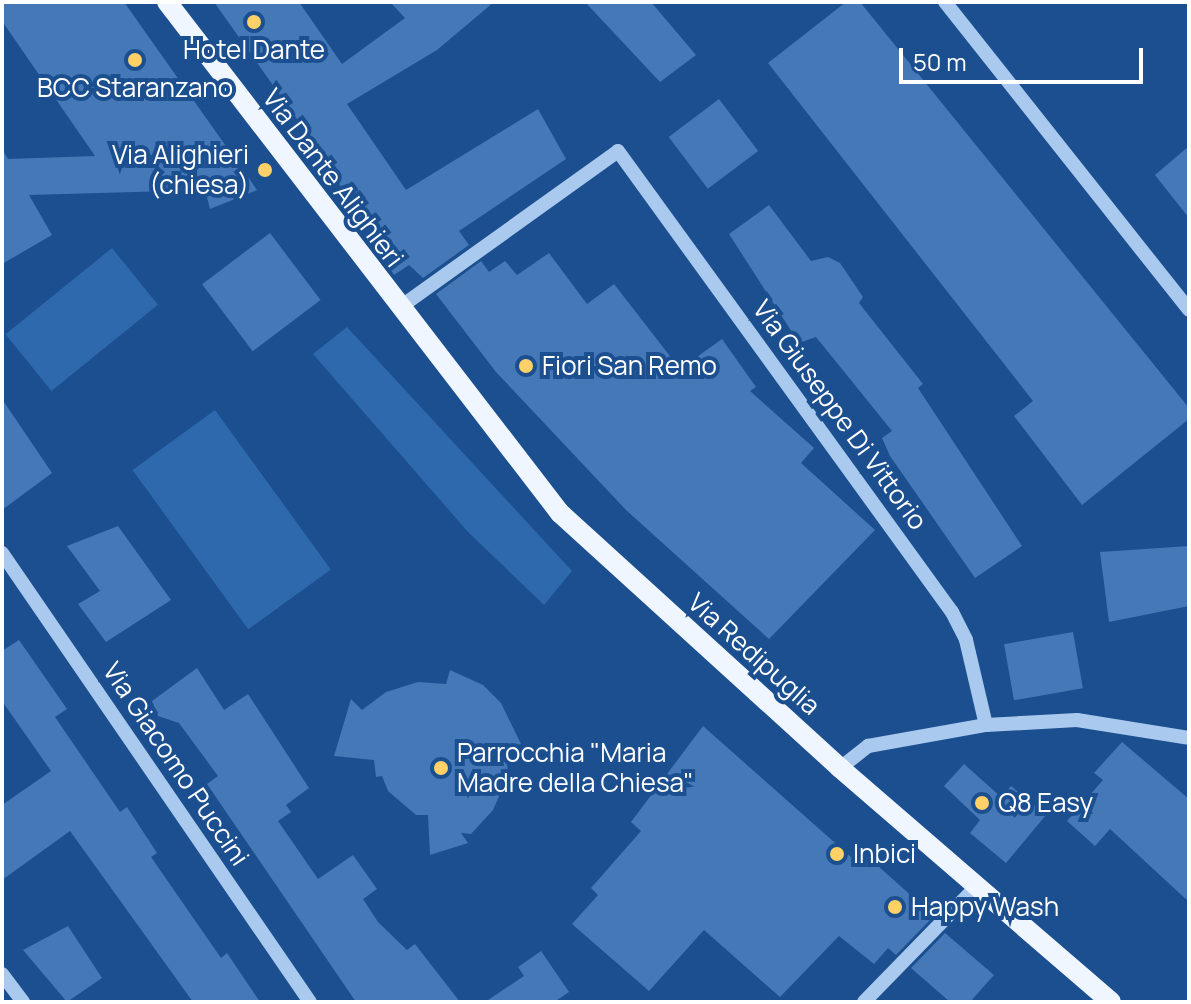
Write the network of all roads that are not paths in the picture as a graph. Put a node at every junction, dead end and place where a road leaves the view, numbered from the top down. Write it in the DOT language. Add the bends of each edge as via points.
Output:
graph roads {
  1 [pos="167,2"];
  2 [pos="945,2"];
  3 [pos="399,308"];
  4 [pos="1189,310"];
  5 [pos="2,553"];
  6 [pos="986,725"];
  7 [pos="1189,738"];
  8 [pos="840,768"];
  9 [pos="975,888"];
  10 [pos="2,974"];
  11 [pos="23,1002"];
  12 [pos="310,1002"];
  13 [pos="864,1002"];
  14 [pos="1111,1002"];
  1 -- 3 [label="main road, Via Dante Alighieri"];
  2 -- 4 [label="street"];
  3 -- 6 [label="street, Via Giuseppe Di Vittorio" via="618,151 952,612 966,640"];
  3 -- 8 [label="main road, Via Redipuglia" via="560,513"];
  5 -- 12 [label="street, Via Giacomo Puccini"];
  6 -- 7 [label="street" via="1077,720"];
  6 -- 8 [label="street" via="868,746"];
  8 -- 9 [label="main road, Via Redipuglia"];
  9 -- 13 [label="street"];
  9 -- 14 [label="main road, Via Redipuglia"];
  10 -- 11 [label="street"];
}
